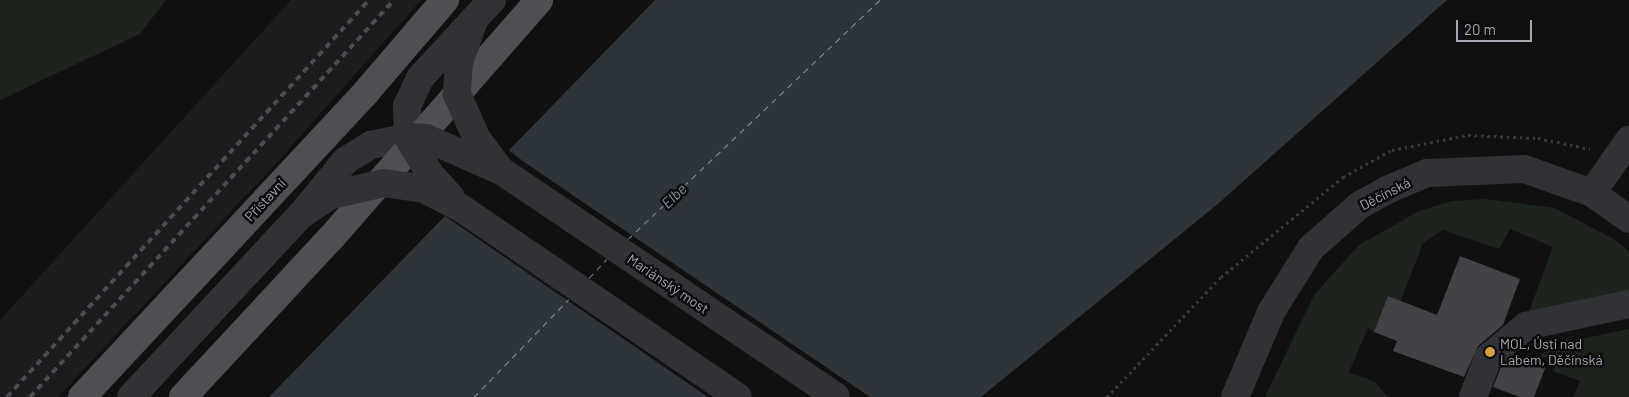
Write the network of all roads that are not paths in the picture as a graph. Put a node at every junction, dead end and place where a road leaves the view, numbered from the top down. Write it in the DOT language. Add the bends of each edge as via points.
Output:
graph roads {
  1 [pos="445,0"];
  2 [pos="492,0"];
  3 [pos="539,0"];
  4 [pos="473,24"];
  5 [pos="408,136"];
  6 [pos="1629,140"];
  7 [pos="500,170"];
  8 [pos="1592,193"];
  9 [pos="461,208"];
  10 [pos="301,216"];
  11 [pos="1629,218"];
  12 [pos="1629,304"];
  13 [pos="82,397"];
  14 [pos="131,397"];
  15 [pos="182,397"];
  16 [pos="738,397"];
  17 [pos="836,397"];
  18 [pos="1235,397"];
  19 [pos="1473,397"];
  1 -- 13 [label="main road, Přístavní" via="367,91"];
  2 -- 4 [label="street"];
  3 -- 15 [label="main road" via="331,238"];
  4 -- 5 [label="street" via="438,55 413,90 407,106"];
  4 -- 7 [label="street, Mariánský most, bridge" via="459,62 457,94 477,139"];
  5 -- 7 [label="street, Mariánský most, bridge" via="426,138"];
  5 -- 9 [label="street, bridge" via="430,174"];
  5 -- 10 [label="street, Mariánský most, bridge" via="372,145 345,161"];
  6 -- 8 [label="street"];
  7 -- 17 [label="street, Mariánský most"];
  8 -- 11 [label="street, Děčínská"];
  8 -- 18 [label="street, Děčínská" via="1524,169 1478,168 1427,173 1360,205 1311,248 1290,278"];
  9 -- 10 [label="street, bridge" via="424,189 384,183 331,195"];
  9 -- 16 [label="street"];
  10 -- 14 [label="street"];
  12 -- 19 [label="street" via="1526,326 1488,358"];
}
